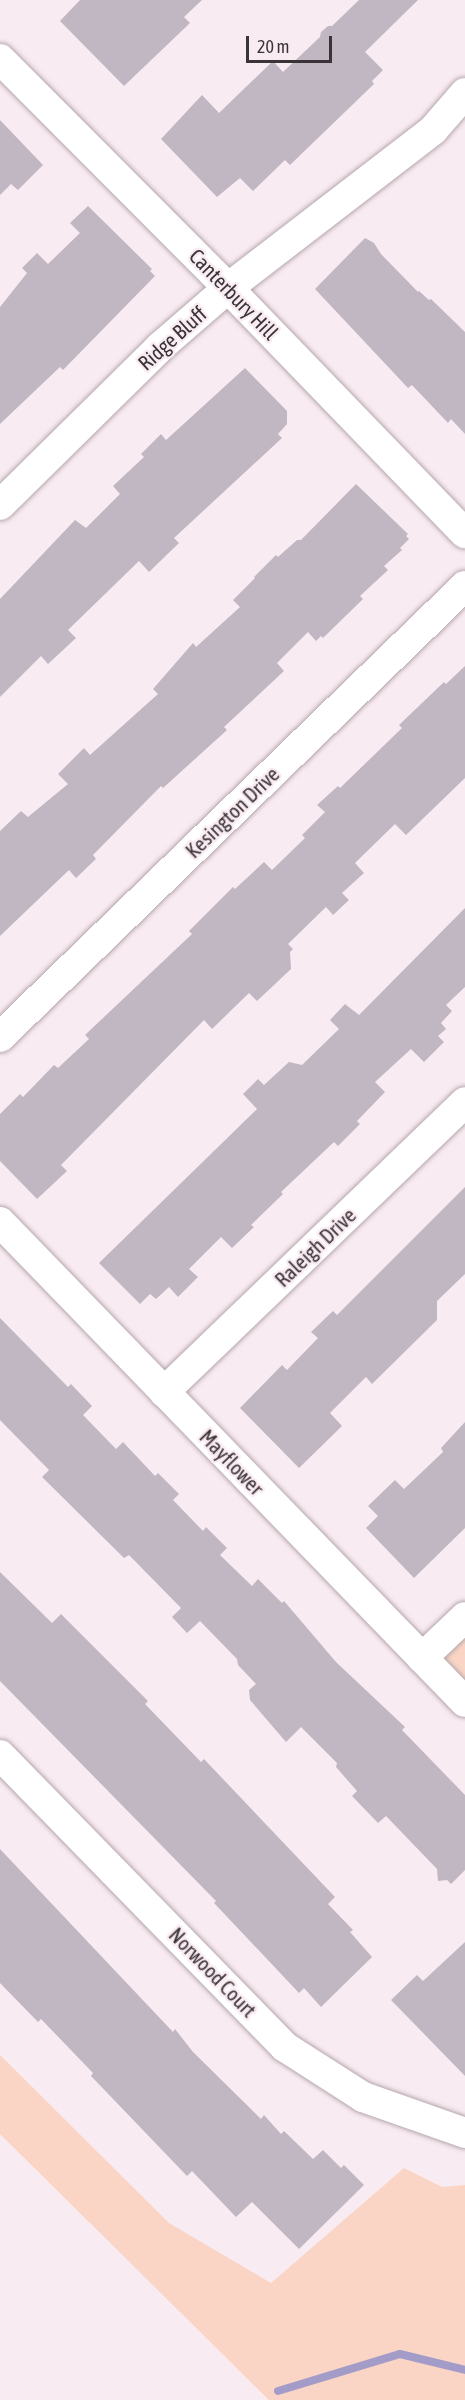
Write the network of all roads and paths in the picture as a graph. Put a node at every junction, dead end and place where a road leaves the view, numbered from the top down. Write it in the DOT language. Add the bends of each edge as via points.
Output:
graph roads {
  1 [pos="0,59"];
  2 [pos="465,93"];
  3 [pos="228,288"];
  4 [pos="0,505"];
  5 [pos="465,532"];
  6 [pos="465,586"];
  7 [pos="0,1037"];
  8 [pos="465,1102"];
  9 [pos="0,1222"];
  10 [pos="164,1392"];
  11 [pos="465,1617"];
  12 [pos="423,1658"];
  13 [pos="465,1702"];
  14 [pos="0,1755"];
  15 [pos="465,2133"];
  1 -- 3 [label="street, Canterbury Hill"];
  2 -- 3 [label="street, Ridge Bluff" via="433,130"];
  3 -- 4 [label="street, Ridge Bluff" via="160,347"];
  3 -- 5 [label="street, Canterbury Hill"];
  6 -- 7 [label="street, Kesington Drive"];
  8 -- 10 [label="street, Raleigh Drive"];
  9 -- 10 [label="street, Mayflower"];
  10 -- 12 [label="street, Mayflower"];
  11 -- 12 [label="street"];
  12 -- 13 [label="street, Mayflower"];
  14 -- 15 [label="street, Norwood Court" via="285,2047 363,2097"];
}
